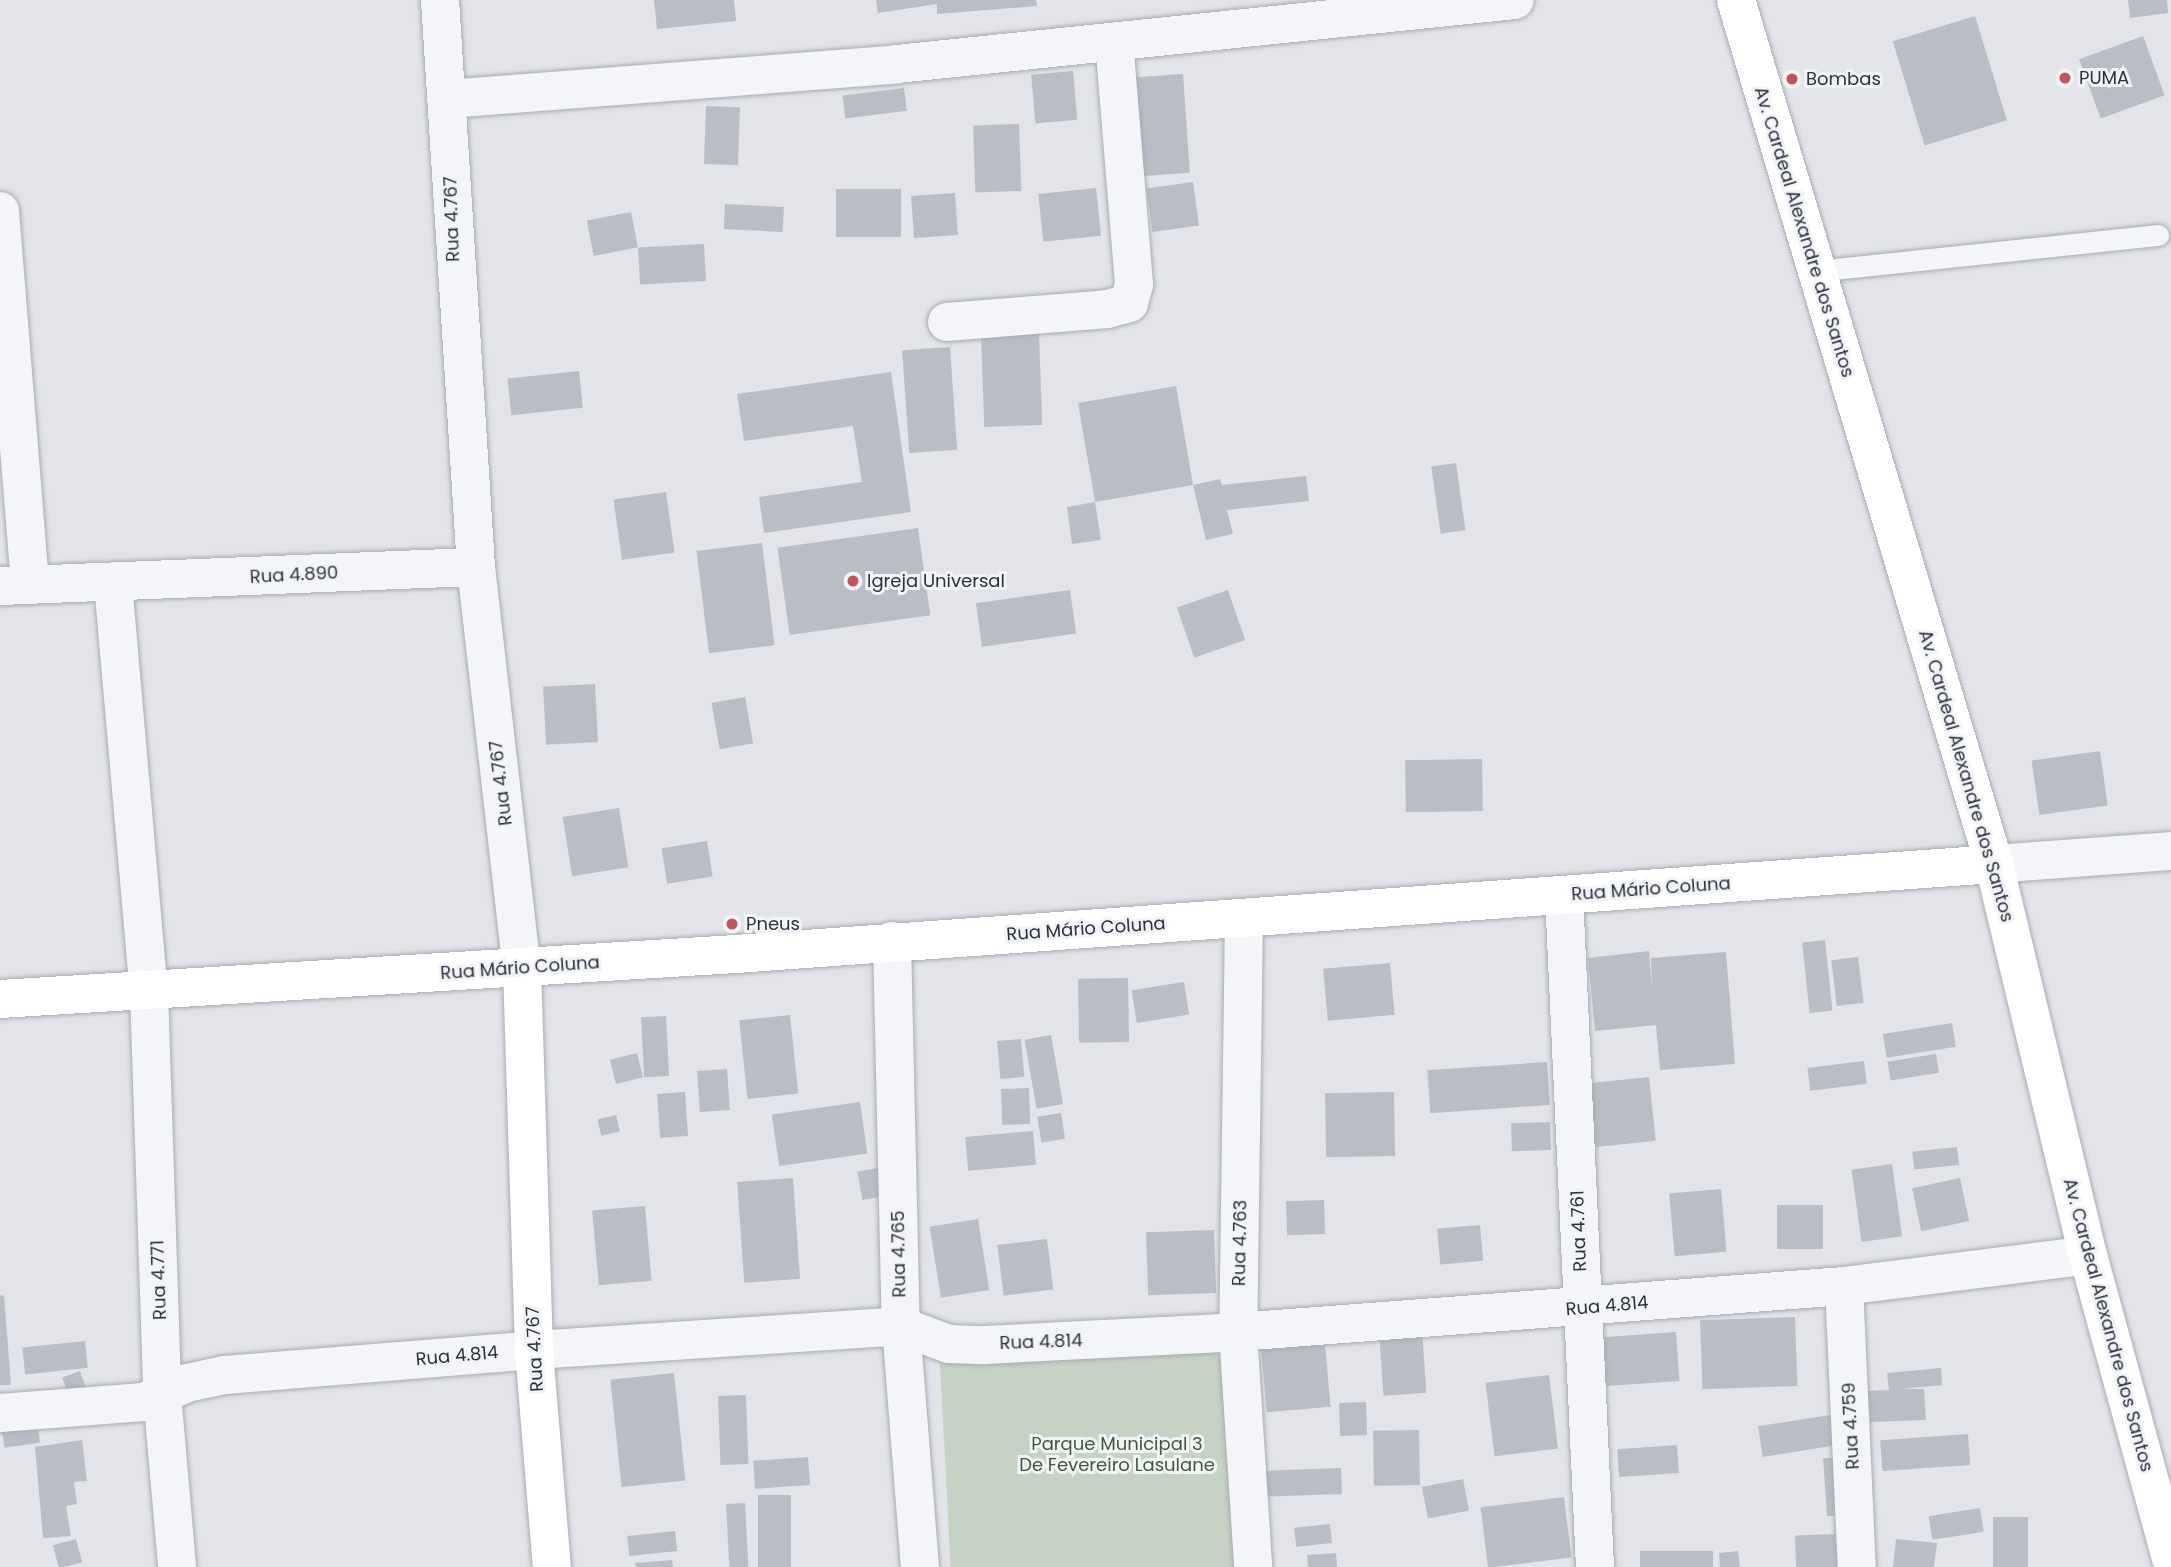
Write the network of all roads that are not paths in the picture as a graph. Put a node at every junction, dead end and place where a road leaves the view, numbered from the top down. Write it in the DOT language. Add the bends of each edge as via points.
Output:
graph roads {
  1 [pos="440,0"];
  2 [pos="1515,0"];
  3 [pos="1736,0"];
  4 [pos="1115,42"];
  5 [pos="447,99"];
  6 [pos="0,211"];
  7 [pos="2158,235"];
  8 [pos="1815,271"];
  9 [pos="947,322"];
  10 [pos="476,567"];
  11 [pos="113,583"];
  12 [pos="15,585"];
  13 [pos="2171,851"];
  14 [pos="1994,864"];
  15 [pos="1564,895"];
  16 [pos="1244,919"];
  17 [pos="892,941"];
  18 [pos="522,968"];
  19 [pos="149,992"];
  20 [pos="0,999"];
  21 [pos="2088,1255"];
  22 [pos="1844,1286"];
  23 [pos="1582,1308"];
  24 [pos="901,1326"];
  25 [pos="1238,1332"];
  26 [pos="534,1350"];
  27 [pos="162,1394"];
  28 [pos="0,1413"];
  29 [pos="2171,1558"];
  30 [pos="177,1567"];
  31 [pos="552,1567"];
  32 [pos="920,1567"];
  33 [pos="1253,1567"];
  34 [pos="1595,1567"];
  35 [pos="1857,1567"];
  1 -- 5 [label="street, Rua 4.767"];
  2 -- 4 [label="street"];
  3 -- 8 [label="main road, Av. Cardeal Alexandre dos Santos"];
  4 -- 5 [label="street"];
  4 -- 9 [label="street" via="1134,284 1129,303 1107,309"];
  5 -- 10 [label="street, Rua 4.767" via="453,261"];
  6 -- 12 [label="street"];
  7 -- 8 [label="lane"];
  8 -- 14 [label="main road, Av. Cardeal Alexandre dos Santos"];
  10 -- 11 [label="street, Rua 4.890"];
  10 -- 18 [label="street, Rua 4.767"];
  11 -- 12 [label="street, Rua 4.890"];
  11 -- 19 [label="street, Rua 4.771"];
  13 -- 14 [label="street, Rua Mário Coluna"];
  14 -- 15 [label="main road, Rua Mário Coluna"];
  14 -- 21 [label="main road, Av. Cardeal Alexandre dos Santos"];
  15 -- 16 [label="main road, Rua Mário Coluna"];
  15 -- 23 [label="street, Rua 4.761"];
  16 -- 17 [label="main road, Rua Mário Coluna"];
  16 -- 25 [label="street, Rua 4.763"];
  17 -- 18 [label="main road, Rua Mário Coluna"];
  17 -- 24 [label="street, Rua 4.765"];
  18 -- 19 [label="main road, Rua Mário Coluna"];
  18 -- 26 [label="main road, Rua 4.767"];
  19 -- 20 [label="main road, Rua Mário Coluna"];
  19 -- 27 [label="street, Rua 4.771"];
  21 -- 22 [label="street, Rua 4.814"];
  21 -- 29 [label="main road, Av. Cardeal Alexandre dos Santos"];
  22 -- 23 [label="street, Rua 4.814"];
  22 -- 35 [label="street, Rua 4.759"];
  23 -- 25 [label="street, Rua 4.814"];
  23 -- 34 [label="street, Rua 4.761"];
  24 -- 25 [label="street, Rua 4.814" via="949,1344 985,1345"];
  24 -- 26 [label="street, Rua 4.814"];
  24 -- 32 [label="street, Rua 4.765"];
  25 -- 33 [label="street, Rua 4.763"];
  26 -- 27 [label="street, Rua 4.814" via="225,1375"];
  26 -- 31 [label="main road, Rua 4.767"];
  27 -- 28 [label="street, Rua 4.814" via="144,1402"];
  27 -- 30 [label="street, Rua 4.771"];
}
